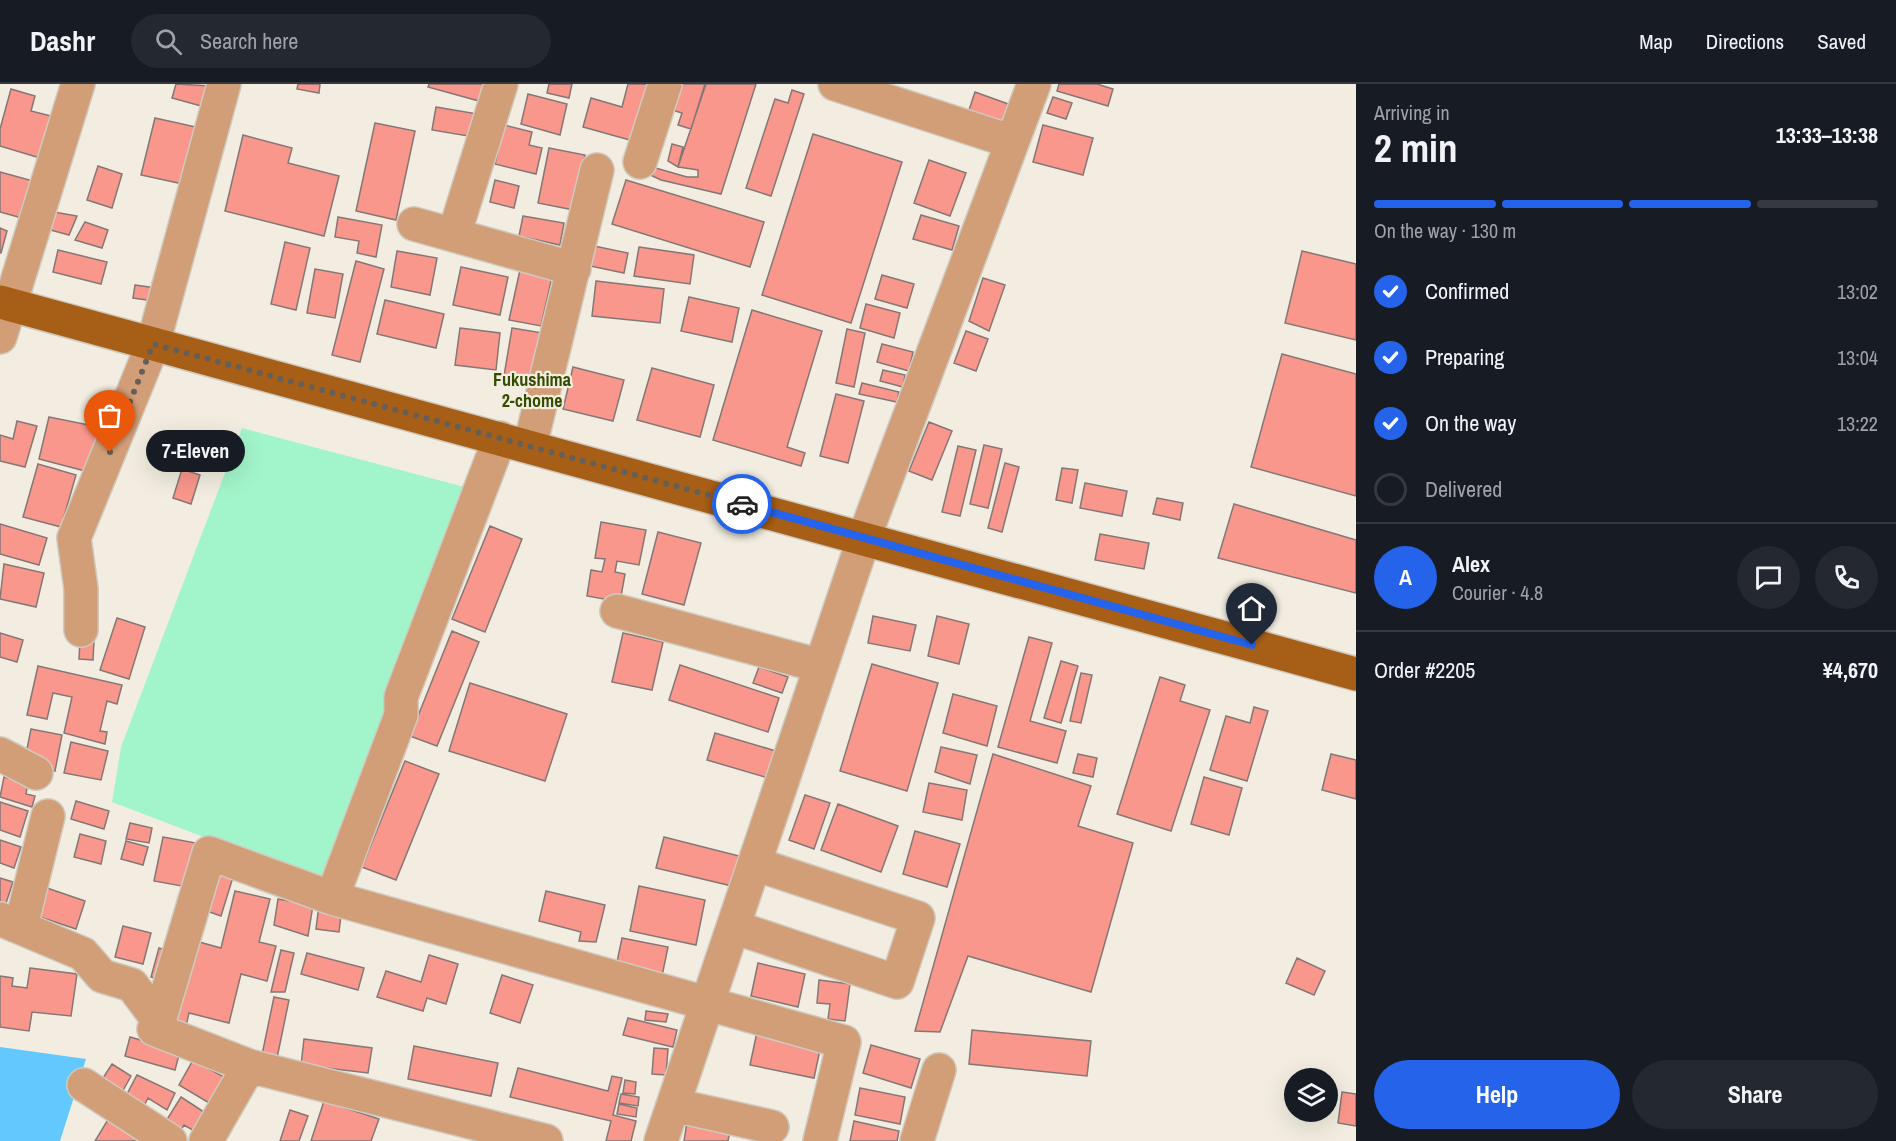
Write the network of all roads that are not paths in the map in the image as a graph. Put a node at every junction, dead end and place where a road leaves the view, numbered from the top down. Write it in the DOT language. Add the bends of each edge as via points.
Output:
graph roads {
  1 [pos="78,84"];
  2 [pos="224,84"];
  3 [pos="501,84"];
  4 [pos="665,84"];
  5 [pos="835,84"];
  6 [pos="1034,84"];
  7 [pos="1010,141"];
  8 [pos="639,162"];
  9 [pos="597,170"];
  10 [pos="414,224"];
  11 [pos="454,235"];
  12 [pos="574,269"];
  13 [pos="5,304"];
  14 [pos="0,337"];
  15 [pos="153,344"];
  16 [pos="515,442"];
  17 [pos="864,538"];
  18 [pos="617,610"];
  19 [pos="81,630"];
  20 [pos="821,666"];
  21 [pos="1356,674"];
  22 [pos="0,754"];
  23 [pos="36,773"];
  24 [pos="48,816"];
  25 [pos="755,864"];
  26 [pos="332,898"];
  27 [pos="11,922"];
  28 [pos="734,927"];
  29 [pos="709,1003"];
  30 [pos="159,1021"];
  31 [pos="249,1066"];
  32 [pos="939,1070"];
  33 [pos="84,1085"];
  34 [pos="674,1105"];
  35 [pos="772,1127"];
  36 [pos="170,1141"];
  37 [pos="206,1141"];
  38 [pos="544,1141"];
  39 [pos="661,1141"];
  40 [pos="820,1141"];
  41 [pos="917,1141"];
  1 -- 13 [label="street"];
  2 -- 15 [label="street"];
  3 -- 11 [label="street"];
  4 -- 8 [label="street"];
  5 -- 7 [label="street"];
  6 -- 7 [label="street"];
  7 -- 17 [label="street"];
  9 -- 12 [label="street"];
  10 -- 11 [label="street"];
  11 -- 12 [label="street"];
  12 -- 16 [label="street"];
  13 -- 14 [label="street"];
  13 -- 15 [label="main road"];
  15 -- 16 [label="main road"];
  15 -- 19 [label="street" via="74,538 81,589"];
  16 -- 17 [label="main road"];
  16 -- 26 [label="street" via="401,698 401,715"];
  17 -- 20 [label="street"];
  17 -- 21 [label="main road"];
  18 -- 20 [label="street"];
  20 -- 25 [label="street"];
  22 -- 23 [label="street"];
  24 -- 27 [label="street"];
  25 -- 28 [label="street"];
  25 -- 28 [label="street" via="918,918 915,929 897,982"];
  26 -- 29 [label="street"];
  26 -- 30 [label="street" via="209,853"];
  27 -- 30 [label="street" via="83,954 102,976 132,985"];
  28 -- 29 [label="street"];
  29 -- 34 [label="street"];
  29 -- 40 [label="street" via="844,1042"];
  30 -- 31 [label="street" via="154,1029"];
  31 -- 37 [label="street"];
  31 -- 38 [label="street"];
  32 -- 41 [label="street"];
  33 -- 36 [label="street"];
  34 -- 35 [label="street"];
  34 -- 39 [label="street"];
}
